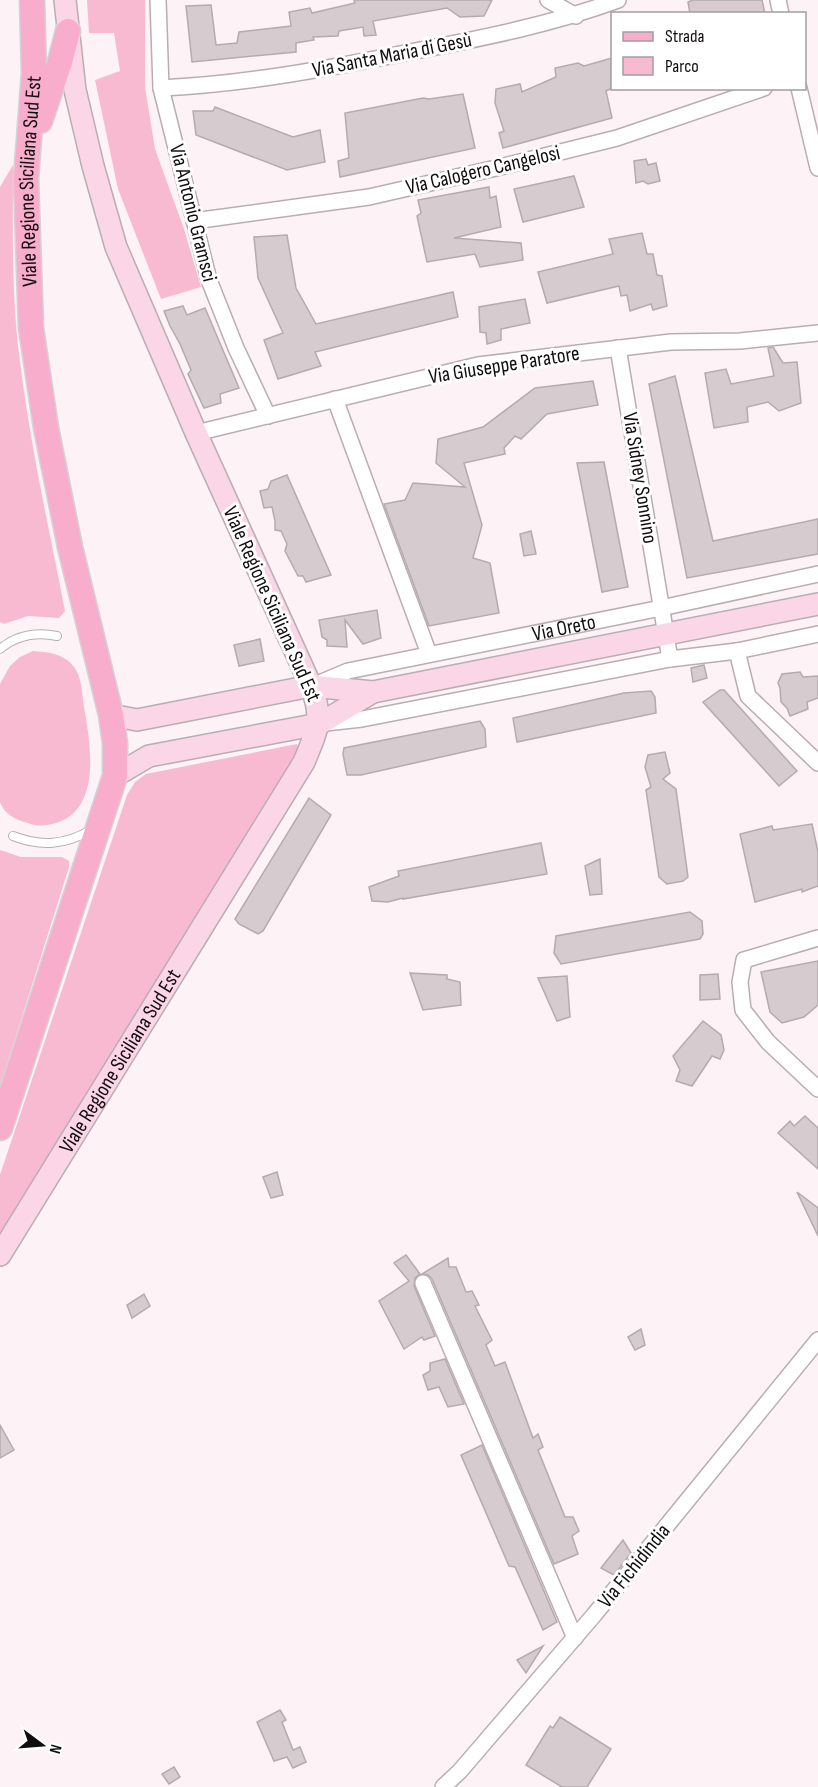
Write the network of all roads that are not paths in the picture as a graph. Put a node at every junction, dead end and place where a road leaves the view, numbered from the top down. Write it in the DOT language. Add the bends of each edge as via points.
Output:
graph roads {
  1 [pos="32,0"];
  2 [pos="65,0"];
  3 [pos="158,0"];
  4 [pos="548,0"];
  5 [pos="618,0"];
  6 [pos="576,16"];
  7 [pos="68,31"];
  8 [pos="161,88"];
  9 [pos="758,90"];
  10 [pos="799,90"];
  11 [pos="818,168"];
  12 [pos="26,178"];
  13 [pos="194,221"];
  14 [pos="818,333"];
  15 [pos="618,348"];
  16 [pos="335,399"];
  17 [pos="268,416"];
  18 [pos="196,433"];
  19 [pos="818,574"];
  20 [pos="818,604"];
  21 [pos="661,608"];
  22 [pos="666,634"];
  23 [pos="818,634"];
  24 [pos="57,636"];
  25 [pos="0,649"];
  26 [pos="737,651"];
  27 [pos="429,654"];
  28 [pos="670,659"];
  29 [pos="311,686"];
  30 [pos="373,692"];
  31 [pos="111,715"];
  32 [pos="319,724"];
  33 [pos="818,763"];
  34 [pos="115,776"];
  35 [pos="98,826"];
  36 [pos="13,836"];
  37 [pos="818,938"];
  38 [pos="818,1089"];
  39 [pos="0,1128"];
  40 [pos="0,1255"];
  41 [pos="423,1283"];
  42 [pos="818,1340"];
  43 [pos="575,1638"];
  44 [pos="443,1787"];
  1 -- 12 [label="main road, Viale Regione Siciliana Sud Est" via="34,73"];
  2 -- 7 [label="street, Viale Regione Siciliana Sud Est"];
  3 -- 8 [label="street, Via Antonio Gramsci"];
  4 -- 6 [label="street"];
  5 -- 6 [label="street, Via Santa Maria di Gesù"];
  6 -- 8 [label="street, Via Santa Maria di Gesù" via="285,76"];
  7 -- 12 [label="main road"];
  7 -- 18 [label="street, Viale Regione Siciliana Sud Est" via="75,90 101,206"];
  8 -- 13 [label="street, Via Antonio Gramsci"];
  9 -- 13 [label="street, Via Calogero Cangelosi" via="617,138 485,171 369,197"];
  10 -- 11 [label="street"];
  12 -- 31 [label="main road, Viale Regione Siciliana Sud Est" via="31,328 46,428 72,558"];
  13 -- 17 [label="street, Via Antonio Gramsci" via="209,280"];
  14 -- 15 [label="street, Via Giuseppe Paratore"];
  15 -- 16 [label="street, Via Giuseppe Paratore" via="478,365"];
  15 -- 21 [label="street, Via Sidney Sonnino"];
  16 -- 17 [label="street, Via Giuseppe Paratore"];
  16 -- 27 [label="street"];
  17 -- 18 [label="street, Via Giuseppe Paratore"];
  18 -- 29 [label="street, Viale Regione Siciliana Sud Est" via="263,595"];
  19 -- 21 [label="street, Via Oreto"];
  20 -- 22 [label="street, Via Oreto"];
  21 -- 22 [label="street, Via Sidney Sonnino"];
  21 -- 27 [label="street, Via Oreto"];
  22 -- 28 [label="street, Via Sidney Sonnino"];
  22 -- 30 [label="street, Via Oreto"];
  23 -- 26 [label="street"];
  24 -- 25 [label="lane" via="40,632"];
  26 -- 28 [label="street"];
  26 -- 33 [label="street" via="748,696"];
  27 -- 29 [label="street, Via Oreto" via="348,671"];
  28 -- 32 [label="street"];
  29 -- 30 [label="street"];
  29 -- 31 [label="street" via="137,720"];
  29 -- 32 [label="street, Viale Regione Siciliana Sud Est" via="318,704"];
  30 -- 32 [label="street"];
  31 -- 34 [label="main road, Viale Regione Siciliana Sud Est"];
  32 -- 34 [label="street" via="149,756"];
  32 -- 40 [label="street, Viale Regione Siciliana Sud Est" via="304,762"];
  34 -- 35 [label="main road, Viale Regione Siciliana Sud Est"];
  35 -- 36 [label="lane" via="60,844 40,844"];
  35 -- 39 [label="main road, Viale Regione Siciliana Sud Est"];
  37 -- 38 [label="street" via="744,960 740,982 743,1010 768,1042"];
  41 -- 43 [label="street"];
  42 -- 43 [label="street, Via Fichidindia"];
  43 -- 44 [label="street, Via Fichidindia"];
}
